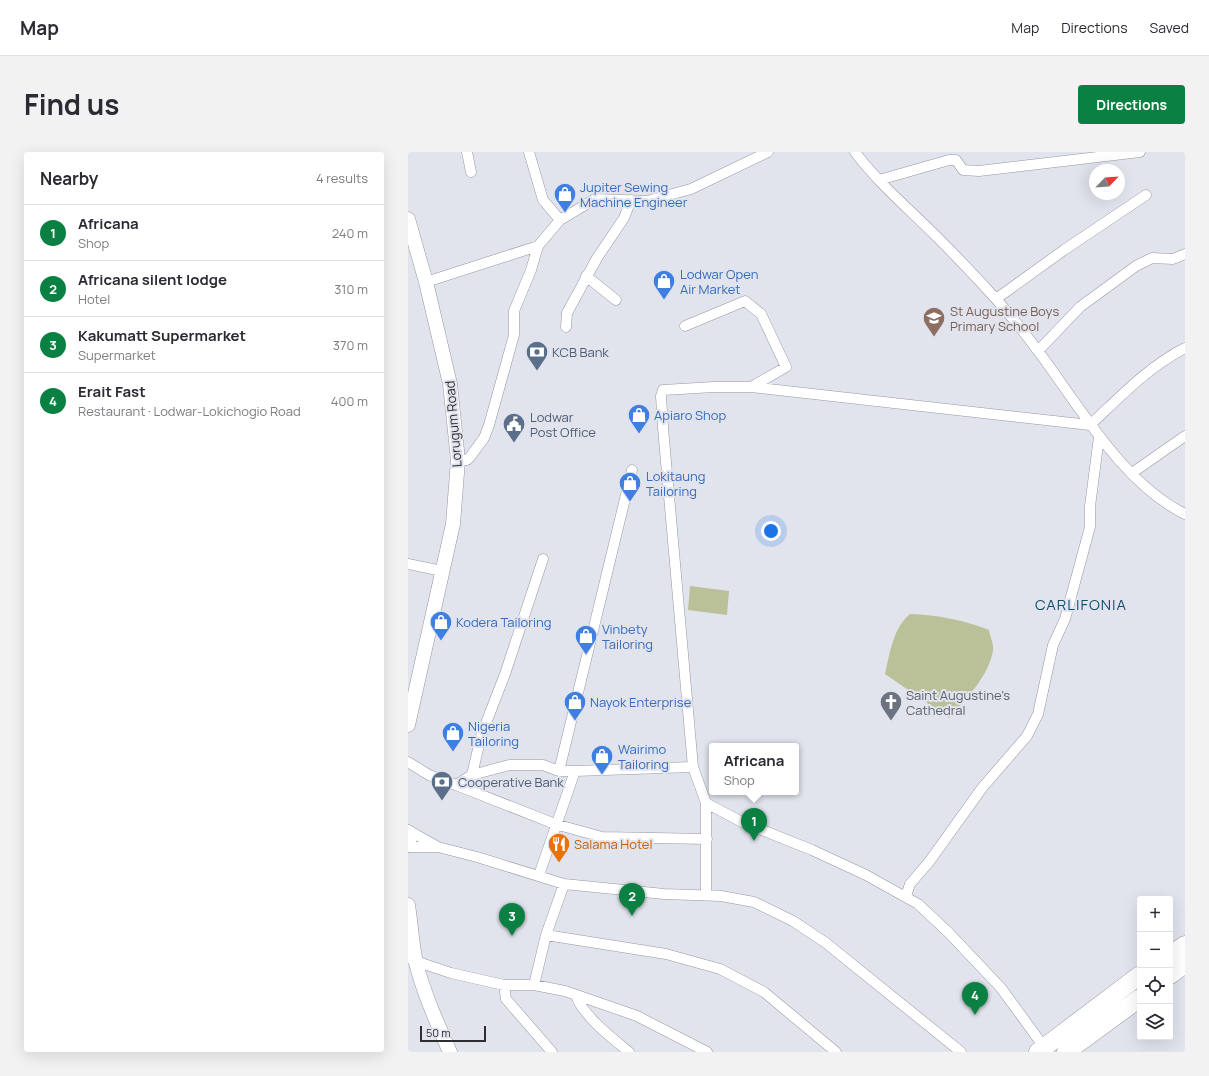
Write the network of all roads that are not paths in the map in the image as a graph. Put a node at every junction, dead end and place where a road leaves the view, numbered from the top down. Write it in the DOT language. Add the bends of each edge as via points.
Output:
graph roads {
  1 [pos="467,152"];
  2 [pos="529,152"];
  3 [pos="768,152"];
  4 [pos="855,152"];
  5 [pos="1140,152"];
  6 [pos="472,172"];
  7 [pos="879,180"];
  8 [pos="1146,196"];
  9 [pos="631,200"];
  10 [pos="408,219"];
  11 [pos="560,220"];
  12 [pos="538,246"];
  13 [pos="1185,254"];
  14 [pos="586,276"];
  15 [pos="426,282"];
  16 [pos="616,300"];
  17 [pos="996,300"];
  18 [pos="685,326"];
  19 [pos="566,327"];
  20 [pos="1185,348"];
  21 [pos="1038,350"];
  22 [pos="750,387"];
  23 [pos="1090,426"];
  24 [pos="1185,436"];
  25 [pos="1099,437"];
  26 [pos="458,460"];
  27 [pos="632,470"];
  28 [pos="1132,473"];
  29 [pos="1185,514"];
  30 [pos="543,559"];
  31 [pos="408,564"];
  32 [pos="442,571"];
  33 [pos="411,702"];
  34 [pos="408,725"];
  35 [pos="408,762"];
  36 [pos="693,767"];
  37 [pos="559,771"];
  38 [pos="575,771"];
  39 [pos="472,775"];
  40 [pos="456,785"];
  41 [pos="706,803"];
  42 [pos="555,824"];
  43 [pos="408,831"];
  44 [pos="707,839"];
  45 [pos="408,846"];
  46 [pos="438,846"];
  47 [pos="538,875"];
  48 [pos="564,884"];
  49 [pos="706,895"];
  50 [pos="906,896"];
  51 [pos="408,905"];
  52 [pos="546,935"];
  53 [pos="1185,945"];
  54 [pos="1173,953"];
  55 [pos="412,960"];
  56 [pos="1185,964"];
  57 [pos="1173,973"];
  58 [pos="1137,977"];
  59 [pos="504,985"];
  60 [pos="534,985"];
  61 [pos="576,995"];
  62 [pos="1137,1000"];
  63 [pos="1041,1050"];
  64 [pos="450,1052"];
  65 [pos="552,1052"];
  66 [pos="629,1052"];
  67 [pos="707,1052"];
  68 [pos="836,1052"];
  69 [pos="961,1052"];
  70 [pos="1066,1052"];
  1 -- 6 [label="street"];
  2 -- 11 [label="street" via="543,200"];
  3 -- 9 [label="street" via="691,189 647,201"];
  4 -- 7 [label="street"];
  5 -- 7 [label="street" via="979,171 963,170 956,160 949,160"];
  7 -- 17 [label="street"];
  8 -- 17 [label="street" via="1064,250"];
  9 -- 11 [label="street" via="595,199"];
  9 -- 14 [label="street" via="624,218"];
  10 -- 15 [label="main road, Lorugum Road"];
  11 -- 12 [label="street"];
  12 -- 15 [label="street"];
  12 -- 26 [label="street" via="514,311 514,335 489,425 484,438 470,457 467,460"];
  13 -- 21 [label="street" via="1173,259 1152,258 1136,266 1080,307"];
  14 -- 16 [label="street"];
  14 -- 19 [label="street" via="567,313"];
  15 -- 26 [label="main road, Lorugum Road" via="450,384"];
  17 -- 21 [label="street"];
  18 -- 22 [label="street" via="745,301 761,314 786,367"];
  20 -- 23 [label="street" via="1146,372"];
  21 -- 23 [label="street"];
  22 -- 23 [label="street"];
  22 -- 36 [label="street" via="669,389 661,393"];
  23 -- 25 [label="street"];
  24 -- 28 [label="street"];
  25 -- 28 [label="street"];
  25 -- 50 [label="street" via="1090,506 1090,527 1065,619 1053,645 1038,714 1027,736 982,788 910,884"];
  26 -- 32 [label="main road, Lorugum Road" via="456,504"];
  27 -- 37 [label="street"];
  28 -- 29 [label="street" via="1159,498"];
  30 -- 39 [label="street" via="505,674 481,736"];
  31 -- 32 [label="street"];
  32 -- 33 [label="main road, Lorugum Road"];
  33 -- 34 [label="main road, Lorugum Road"];
  35 -- 40 [label="street" via="429,775"];
  36 -- 38 [label="street"];
  36 -- 41 [label="street"];
  37 -- 38 [label="street"];
  37 -- 39 [label="street" via="543,766 521,764"];
  38 -- 42 [label="street"];
  39 -- 40 [label="street"];
  40 -- 42 [label="street"];
  41 -- 44 [label="street"];
  41 -- 50 [label="street" via="757,828 812,850"];
  42 -- 44 [label="street" via="602,837"];
  42 -- 47 [label="street"];
  43 -- 45 [label="main road"];
  43 -- 46 [label="street"];
  44 -- 49 [label="street"];
  45 -- 46 [label="street"];
  46 -- 47 [label="street"];
  47 -- 48 [label="street"];
  48 -- 49 [label="street" via="664,894"];
  48 -- 52 [label="street"];
  49 -- 69 [label="street" via="744,899 793,921 826,943"];
  50 -- 63 [label="street" via="932,915 1005,994"];
  51 -- 55 [label="main road"];
  52 -- 60 [label="street"];
  52 -- 68 [label="street" via="666,954 720,969 764,992"];
  53 -- 54 [label="highway"];
  55 -- 59 [label="street" via="451,973"];
  55 -- 64 [label="main road"];
  56 -- 57 [label="highway"];
  58 -- 63 [label="highway"];
  59 -- 60 [label="street"];
  59 -- 65 [label="street" via="506,999"];
  60 -- 61 [label="street"];
  61 -- 66 [label="street" via="580,1006"];
  61 -- 67 [label="street" via="637,1016"];
  62 -- 70 [label="highway"];
}
